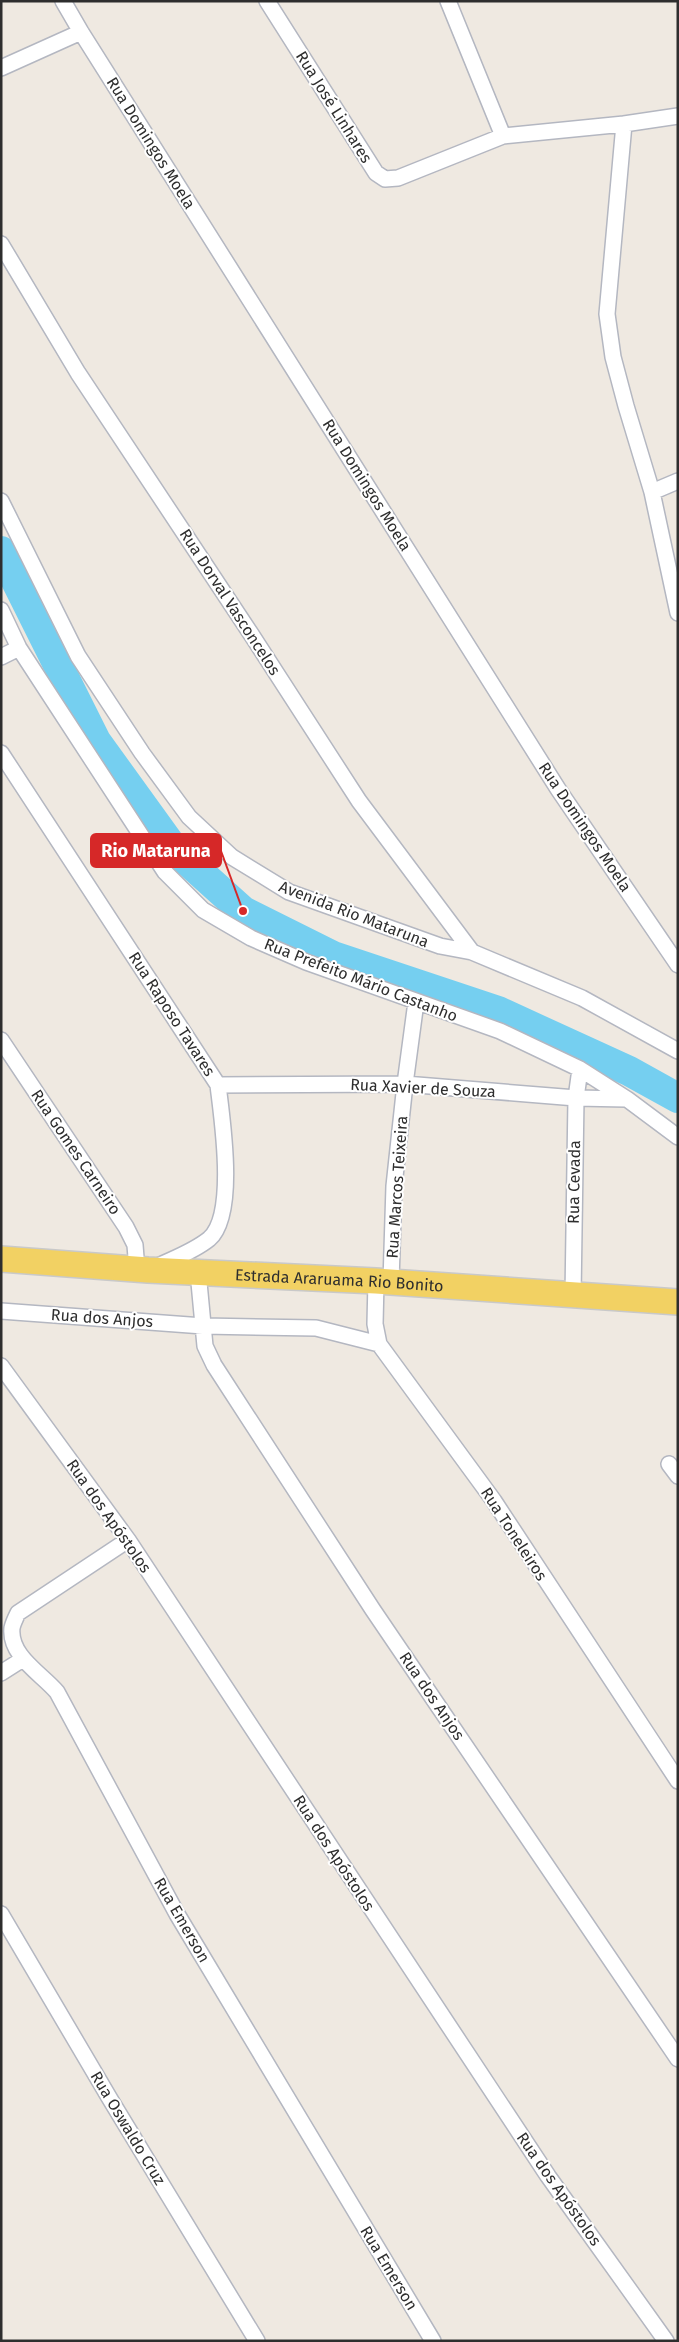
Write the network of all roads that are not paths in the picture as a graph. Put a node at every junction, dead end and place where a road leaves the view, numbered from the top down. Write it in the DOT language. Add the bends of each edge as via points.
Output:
graph roads {
  1 [pos="64,1"];
  2 [pos="267,1"];
  3 [pos="448,1"];
  4 [pos="81,32"];
  5 [pos="1,68"];
  6 [pos="678,116"];
  7 [pos="624,124"];
  8 [pos="503,136"];
  9 [pos="1,244"];
  10 [pos="678,481"];
  11 [pos="652,492"];
  12 [pos="1,501"];
  13 [pos="1,610"];
  14 [pos="678,613"];
  15 [pos="19,648"];
  16 [pos="1,657"];
  17 [pos="1,753"];
  18 [pos="472,952"];
  19 [pos="678,965"];
  20 [pos="416,1002"];
  21 [pos="2,1041"];
  22 [pos="678,1051"];
  23 [pos="580,1069"];
  24 [pos="405,1084"];
  25 [pos="218,1085"];
  26 [pos="576,1098"];
  27 [pos="627,1099"];
  28 [pos="678,1137"];
  29 [pos="1,1259"];
  30 [pos="142,1270"];
  31 [pos="198,1272"];
  32 [pos="384,1281"];
  33 [pos="573,1296"];
  34 [pos="678,1302"];
  35 [pos="1,1311"];
  36 [pos="203,1326"];
  37 [pos="378,1344"];
  38 [pos="1,1366"];
  39 [pos="128,1540"];
  40 [pos="23,1659"];
  41 [pos="1,1673"];
  42 [pos="678,1782"];
  43 [pos="1,1914"];
  44 [pos="678,2059"];
  45 [pos="257,2341"];
  46 [pos="433,2341"];
  47 [pos="666,2341"];
  1 -- 4 [label="street, Rua Domingos Moela"];
  2 -- 8 [label="street, Rua José Linhares" via="376,173 385,179 398,178"];
  3 -- 8 [label="street"];
  4 -- 5 [label="street"];
  4 -- 19 [label="street, Rua Domingos Moela" via="558,789"];
  6 -- 7 [label="street"];
  7 -- 8 [label="street"];
  7 -- 11 [label="street" via="607,314 618,377"];
  9 -- 18 [label="street, Rua Dorval Vasconcelos" via="78,373 359,801"];
  10 -- 11 [label="street"];
  11 -- 14 [label="street"];
  12 -- 18 [label="street, Avenida Rio Mataruna" via="78,656 142,753 196,824 232,857 289,892 412,937"];
  13 -- 15 [label="street, Rua Prefeito Mário Castanho"];
  15 -- 16 [label="street"];
  15 -- 20 [label="street, Rua Prefeito Mário Castanho" via="165,872 203,910 252,938 306,962"];
  17 -- 25 [label="street, Rua Raposo Tavares"];
  18 -- 22 [label="street, Avenida Rio Mataruna" via="582,998"];
  20 -- 23 [label="street, Rua Prefeito Mário Castanho" via="500,1031"];
  20 -- 24 [label="street, Rua Marcos Teixeira"];
  21 -- 30 [label="street, Rua Gomes Carneiro" via="126,1227"];
  23 -- 26 [label="street, Rua Cevada"];
  23 -- 27 [label="street, Rua Prefeito Mário Castanho"];
  24 -- 25 [label="street, Rua Xavier de Souza"];
  24 -- 26 [label="street, Rua Xavier de Souza"];
  24 -- 32 [label="street, Rua Marcos Teixeira"];
  25 -- 30 [label="street, Rua Raposo Tavares" via="225,1189 221,1221 210,1238"];
  26 -- 27 [label="street, Rua Xavier de Souza"];
  26 -- 33 [label="street, Rua Cevada"];
  27 -- 28 [label="street, Rua Prefeito Mário Castanho"];
  29 -- 30 [label="main road, Estrada Araruama Rio Bonito"];
  30 -- 31 [label="main road, Estrada Araruama Rio Bonito"];
  31 -- 32 [label="main road, Estrada Araruama Rio Bonito"];
  31 -- 36 [label="street, Rua dos Anjos"];
  32 -- 33 [label="main road, Estrada Araruama Rio Bonito"];
  32 -- 37 [label="street, Rua Toneleiros" via="375,1324"];
  33 -- 34 [label="main road, Estrada Araruama Rio Bonito"];
  35 -- 36 [label="street, Rua dos Anjos"];
  36 -- 37 [label="street" via="316,1328"];
  36 -- 44 [label="street, Rua dos Anjos" via="204,1346 214,1365 373,1610"];
  37 -- 42 [label="street, Rua Toneleiros" via="494,1501"];
  38 -- 39 [label="street, Rua dos Apóstolos"];
  39 -- 40 [label="street, Rua Emerson" via="18,1612 12,1628"];
  39 -- 47 [label="street, Rua dos Apóstolos" via="532,2152"];
  40 -- 41 [label="street"];
  40 -- 46 [label="street, Rua Emerson" via="57,1692 177,1914"];
  43 -- 45 [label="street, Rua Oswaldo Cruz"];
}
